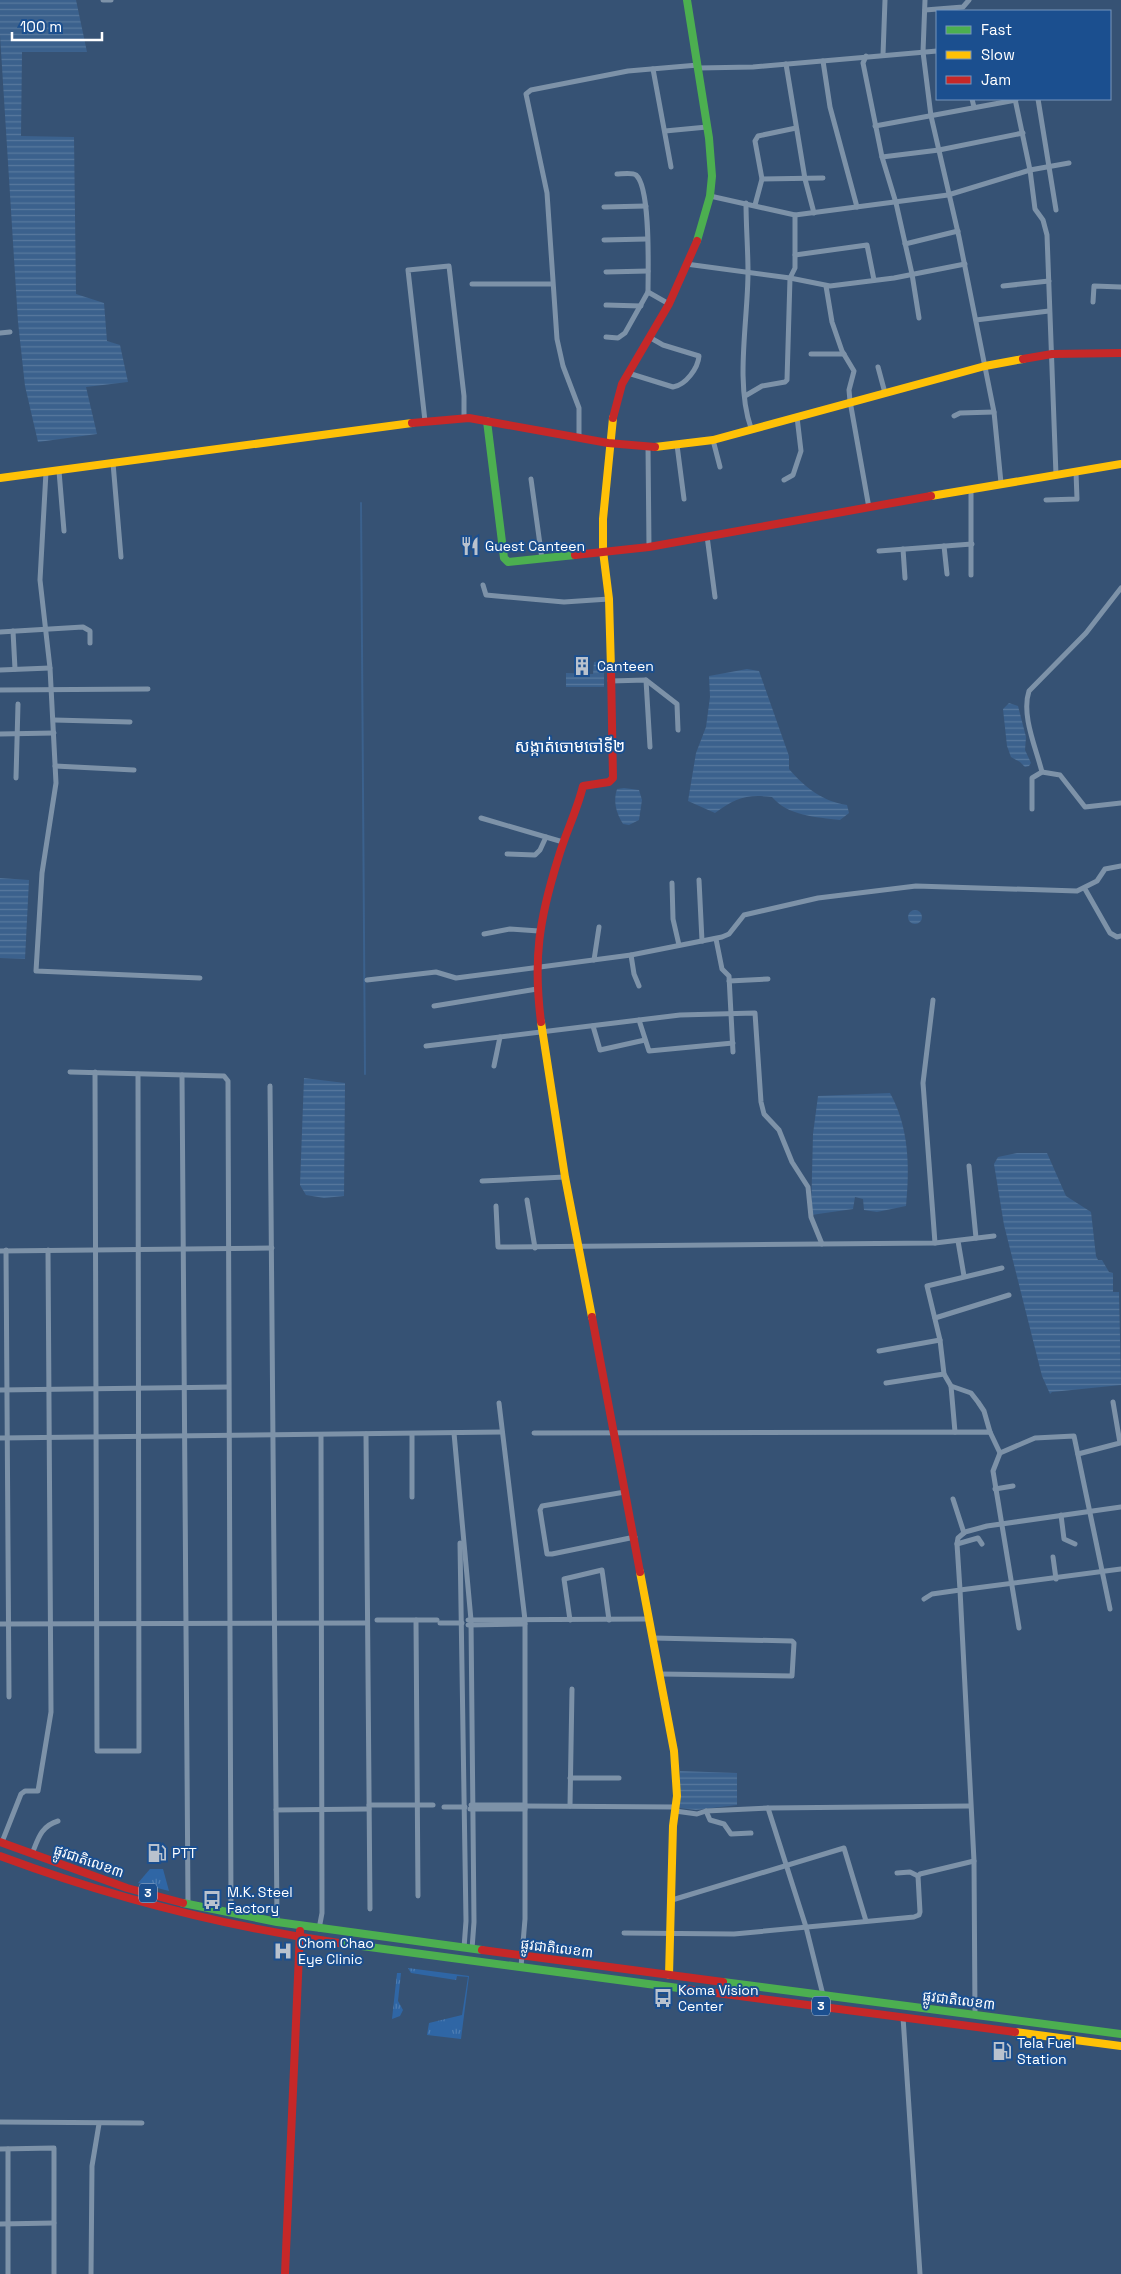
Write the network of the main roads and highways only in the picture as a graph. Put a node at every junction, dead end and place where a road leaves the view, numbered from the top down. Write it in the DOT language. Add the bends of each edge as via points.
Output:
graph roads {
  1 [pos="688,0"];
  2 [pos="1121,353"];
  3 [pos="487,421"];
  4 [pos="608,443"];
  5 [pos="1121,464"];
  6 [pos="0,478"];
  7 [pos="603,551"];
  8 [pos="1,1843"];
  9 [pos="0,1856"];
  10 [pos="301,1925"];
  11 [pos="299,1936"];
  12 [pos="669,1975"];
  13 [pos="1121,2034"];
  14 [pos="1121,2046"];
  15 [pos="285,2274"];
  1 -- 4 [label="main road" via="707,127 712,176 710,196 698,241 669,304 622,384"];
  2 -- 4 [label="main road" via="1052,354 985,366 713,440 648,446"];
  3 -- 4 [label="main road"];
  3 -- 6 [label="main road" via="464,418 425,421"];
  3 -- 7 [label="main road" via="505,561 542,560"];
  4 -- 7 [label="main road"];
  5 -- 7 [label="main road" via="649,547"];
  7 -- 12 [label="main road" via="609,600 613,778 609,782 581,788 579,804 563,842 539,931 536,967 542,1032 565,1177 674,1751"];
  8 -- 10 [label="main road, ផ្លូវជាតិលេខ៣ / 3" via="114,1884 230,1914"];
  9 -- 11 [label="main road, ផ្លូវជាតិលេខ៣ / 3" via="148,1906"];
  10 -- 11 [label="main road"];
  10 -- 12 [label="main road, ផ្លូវជាតិលេខ៣ / 3"];
  11 -- 14 [label="main road, ផ្លូវជាតិលេខ៣ / 3"];
  11 -- 15 [label="main road"];
  12 -- 13 [label="main road, ផ្លូវជាតិលេខ៣ / 3"];
}
